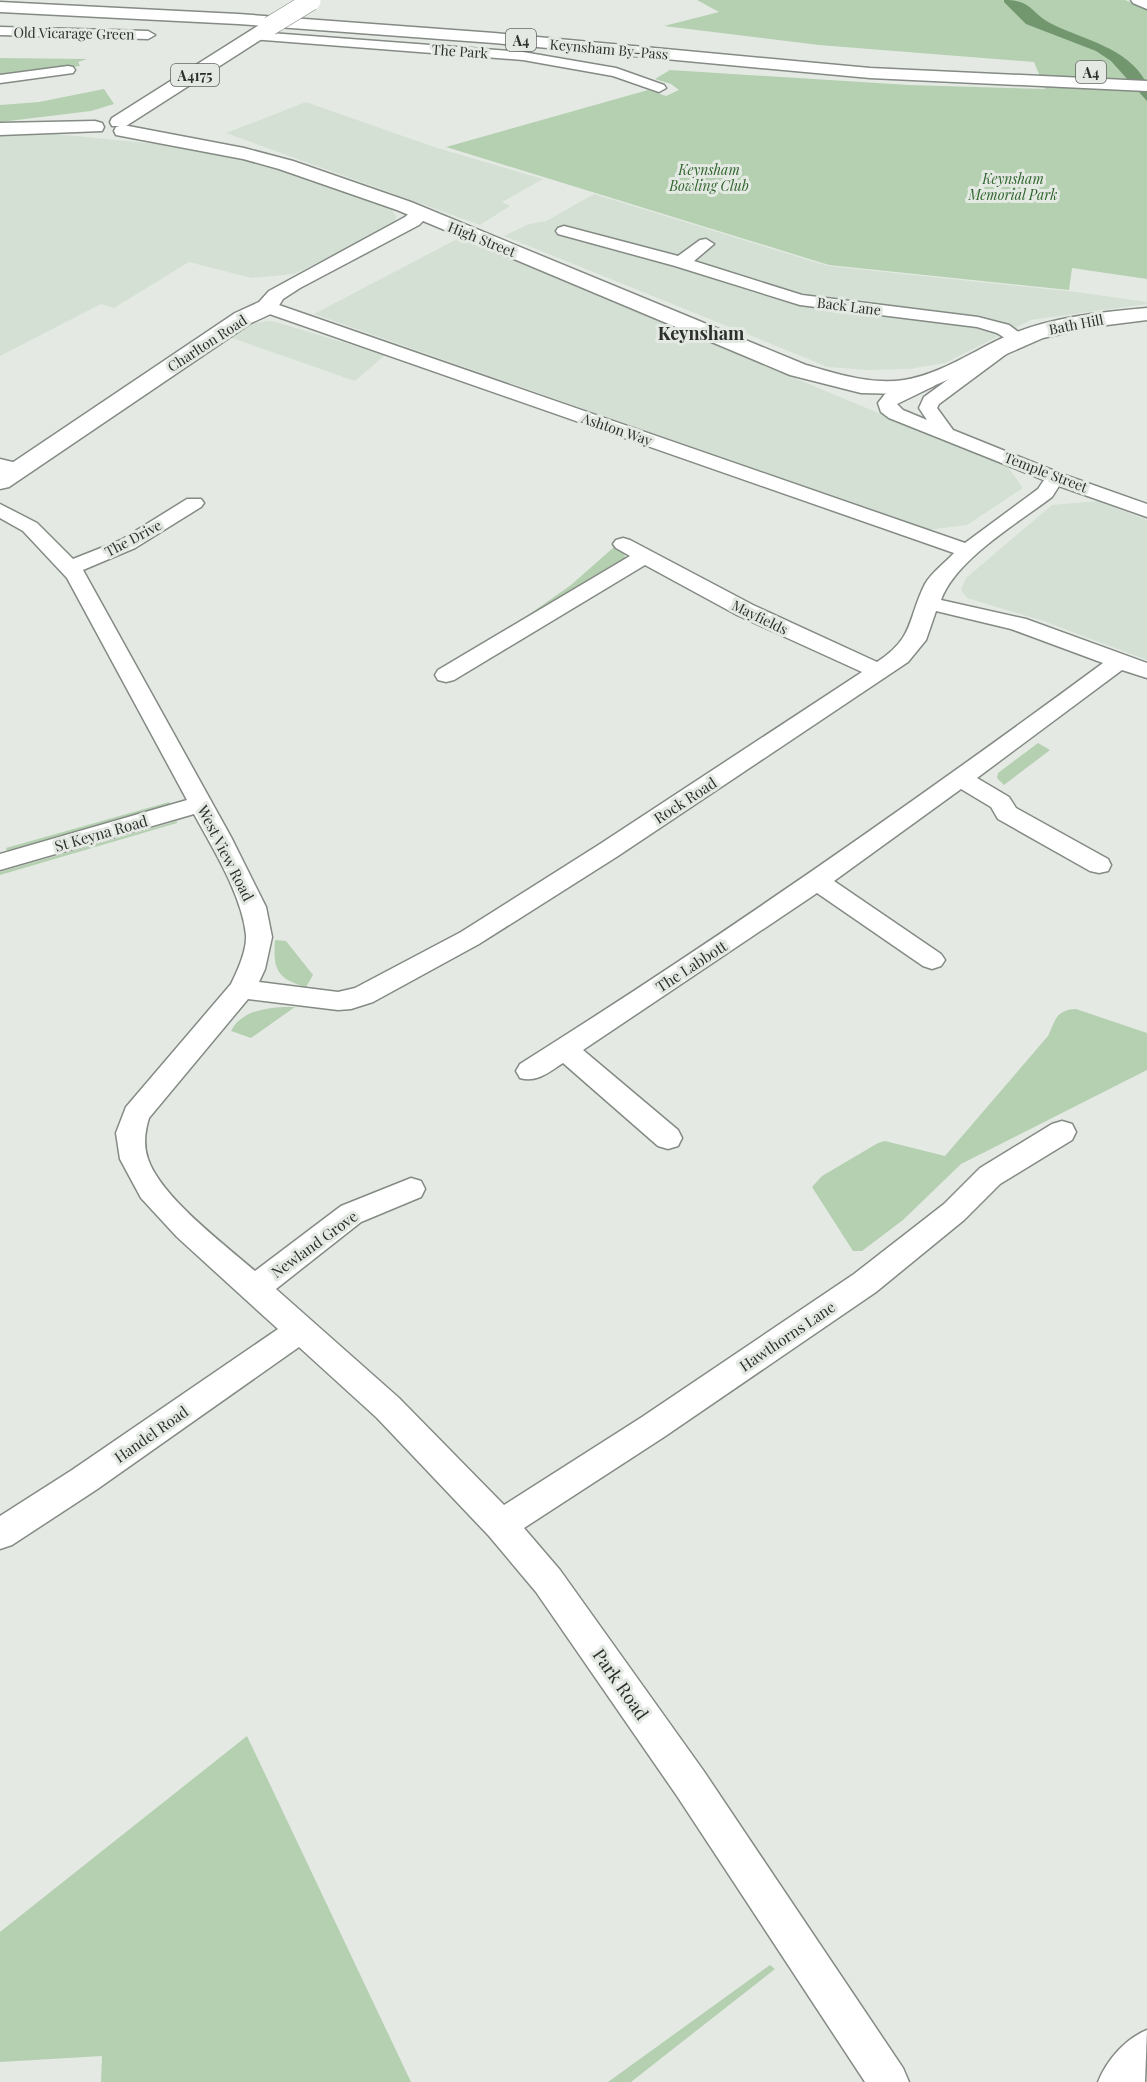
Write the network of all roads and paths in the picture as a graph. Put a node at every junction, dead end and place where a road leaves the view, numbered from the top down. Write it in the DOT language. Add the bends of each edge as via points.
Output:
graph roads {
  1 [pos="84,0"];
  2 [pos="1138,0"];
  3 [pos="311,1"];
  4 [pos="1147,4"];
  5 [pos="0,7"];
  6 [pos="0,31"];
  7 [pos="263,31"];
  8 [pos="148,35"];
  9 [pos="68,69"];
  10 [pos="1147,74"];
  11 [pos="1038,76"];
  12 [pos="0,79"];
  13 [pos="1147,86"];
  14 [pos="659,88"];
  15 [pos="121,127"];
  16 [pos="0,129"];
  17 [pos="420,214"];
  18 [pos="564,231"];
  19 [pos="706,244"];
  20 [pos="681,262"];
  21 [pos="267,307"];
  22 [pos="1147,314"];
  23 [pos="1013,342"];
  24 [pos="831,378"];
  25 [pos="927,382"];
  26 [pos="892,398"];
  27 [pos="928,408"];
  28 [pos="945,432"];
  29 [pos="6,472"];
  30 [pos="1055,478"];
  31 [pos="194,503"];
  32 [pos="0,510"];
  33 [pos="1147,511"];
  34 [pos="623,544"];
  35 [pos="968,551"];
  36 [pos="645,556"];
  37 [pos="70,568"];
  38 [pos="928,603"];
  39 [pos="1121,660"];
  40 [pos="878,671"];
  41 [pos="1147,671"];
  42 [pos="446,675"];
  43 [pos="962,779"];
  44 [pos="201,804"];
  45 [pos="0,862"];
  46 [pos="1099,865"];
  47 [pos="818,882"];
  48 [pos="932,960"];
  49 [pos="242,989"];
  50 [pos="565,1050"];
  51 [pos="530,1071"];
  52 [pos="1062,1132"];
  53 [pos="668,1138"];
  54 [pos="411,1189"];
  55 [pos="253,1290"];
  56 [pos="300,1330"];
  57 [pos="501,1525"];
  58 [pos="0,1534"];
  59 [pos="1147,2050"];
  60 [pos="889,2082"];
  61 [pos="1118,2082"];
  1 -- 11 [label="main road, Keynsham By-Pass / A4" via="452,23"];
  2 -- 4 [label="main road"];
  3 -- 7 [label="main road, A4175, bridge"];
  5 -- 11 [label="main road, Keynsham By-Pass / A4" via="494,38 870,73"];
  6 -- 8 [label="street, Old Vicarage Green" via="130,38"];
  7 -- 14 [label="street, The Park" via="523,56 616,72"];
  7 -- 15 [label="main road, A4175"];
  9 -- 12 [label="street"];
  10 -- 11 [label="main road, Keynsham By-Pass / A4"];
  11 -- 13 [label="main road, Keynsham By-Pass / A4"];
  15 -- 16 [label="main road, High Street" via="100,134 95,127"];
  15 -- 17 [label="main road, High Street" via="286,165"];
  17 -- 21 [label="main road, Charlton Road" via="292,284"];
  17 -- 24 [label="main road, High Street" via="798,369"];
  18 -- 20 [label="street, Back Lane"];
  19 -- 20 [label="street"];
  20 -- 23 [label="street, Back Lane" via="800,300 978,322 1003,329"];
  21 -- 29 [label="main road, Charlton Road" via="243,318"];
  21 -- 35 [label="street, Ashton Way"];
  22 -- 23 [label="main road, Bath Hill" via="1060,326"];
  23 -- 25 [label="main road, High Street"];
  23 -- 27 [label="street" via="938,394"];
  24 -- 25 [label="main road, High Street" via="882,388"];
  24 -- 26 [label="street, High Street"];
  25 -- 26 [label="street"];
  26 -- 27 [label="street, High Street"];
  26 -- 28 [label="street, Temple Street" via="888,408 896,414"];
  27 -- 28 [label="street"];
  28 -- 30 [label="street, Temple Street"];
  30 -- 33 [label="street, Temple Street"];
  30 -- 35 [label="street, Rock Road" via="1045,492"];
  31 -- 37 [label="street, The Drive" via="128,544"];
  32 -- 37 [label="street, West View Road" via="30,526"];
  34 -- 36 [label="street, Mayfields"];
  35 -- 38 [label="street, Rock Road" via="936,584"];
  36 -- 40 [label="street, Mayfields" via="745,610"];
  36 -- 42 [label="street"];
  37 -- 44 [label="street, West View Road"];
  38 -- 39 [label="street" via="1018,624"];
  38 -- 40 [label="street, Rock Road" via="915,640 900,657"];
  39 -- 41 [label="street"];
  39 -- 43 [label="street, The Labbott"];
  40 -- 49 [label="street, Rock Road" via="523,905 391,981 351,1000 338,1001"];
  43 -- 46 [label="street" via="1001,802 1006,813"];
  43 -- 47 [label="street, The Labbott"];
  44 -- 45 [label="street, St Keyna Road"];
  44 -- 49 [label="street, West View Road" via="253,907 259,937 252,969"];
  47 -- 48 [label="street"];
  47 -- 50 [label="street, The Labbott"];
  49 -- 55 [label="street, West View Road" via="136,1114 130,1133 134,1159 151,1191"];
  50 -- 51 [label="street, The Labbott"];
  50 -- 53 [label="street"];
  52 -- 57 [label="street, Hawthorns Lane" via="990,1176 954,1212 865,1283"];
  54 -- 55 [label="street, Newland Grove" via="351,1214"];
  55 -- 56 [label="street, West View Road"];
  56 -- 57 [label="street, Park Road" via="381,1400"];
  56 -- 58 [label="street, Handel Road"];
  57 -- 60 [label="street, Park Road" via="548,1581 690,1783"];
  59 -- 61 [label="street"];
}
